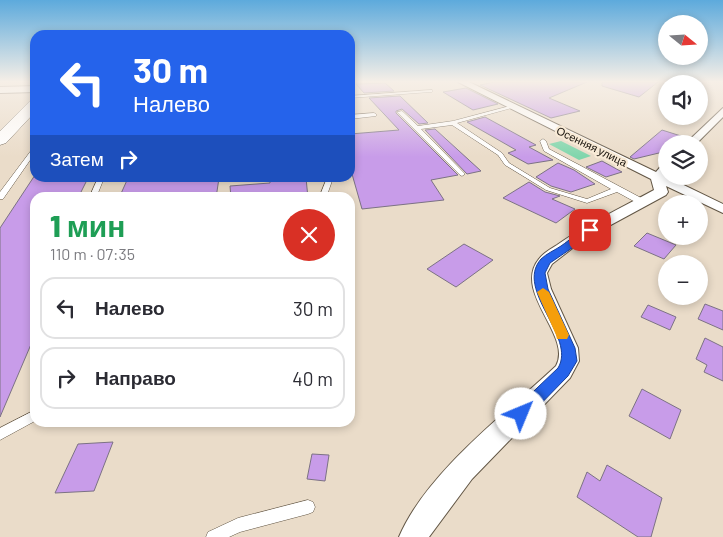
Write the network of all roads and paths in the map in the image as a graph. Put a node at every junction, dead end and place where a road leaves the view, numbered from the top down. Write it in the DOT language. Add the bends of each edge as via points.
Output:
graph roads {
  1 [pos="512,107"];
  2 [pos="30,109"];
  3 [pos="723,111"];
  4 [pos="400,112"];
  5 [pos="374,115"];
  6 [pos="355,117"];
  7 [pos="453,123"];
  8 [pos="417,128"];
  9 [pos="699,135"];
  10 [pos="1,138"];
  11 [pos="543,141"];
  12 [pos="30,156"];
  13 [pos="658,171"];
  14 [pos="462,174"];
  15 [pos="661,185"];
  16 [pos="682,185"];
  17 [pos="617,189"];
  18 [pos="0,197"];
  19 [pos="642,202"];
  20 [pos="723,209"];
  21 [pos="30,418"];
  22 [pos="0,435"];
  23 [pos="308,507"];
  24 [pos="213,537"];
  25 [pos="413,537"];
  1 -- 7 [label="lane"];
  1 -- 13 [label="street, Осенняя улица"];
  2 -- 10 [label="street"];
  3 -- 9 [label="street"];
  4 -- 8 [label="lane"];
  5 -- 6 [label="lane"];
  7 -- 8 [label="lane"];
  7 -- 17 [label="lane" via="500,154 506,164 548,190 588,201"];
  8 -- 14 [label="lane"];
  11 -- 17 [label="lane" via="546,150"];
  12 -- 18 [label="lane"];
  15 -- 19 [label="street" via="661,192"];
  16 -- 20 [label="street, Осенняя улица"];
  17 -- 19 [label="lane"];
  19 -- 25 [label="street" via="578,237 546,261 539,273 542,289 568,348 570,361 563,372 450,483 427,512"];
  21 -- 22 [label="lane"];
  23 -- 24 [label="lane" via="238,525"];
}
